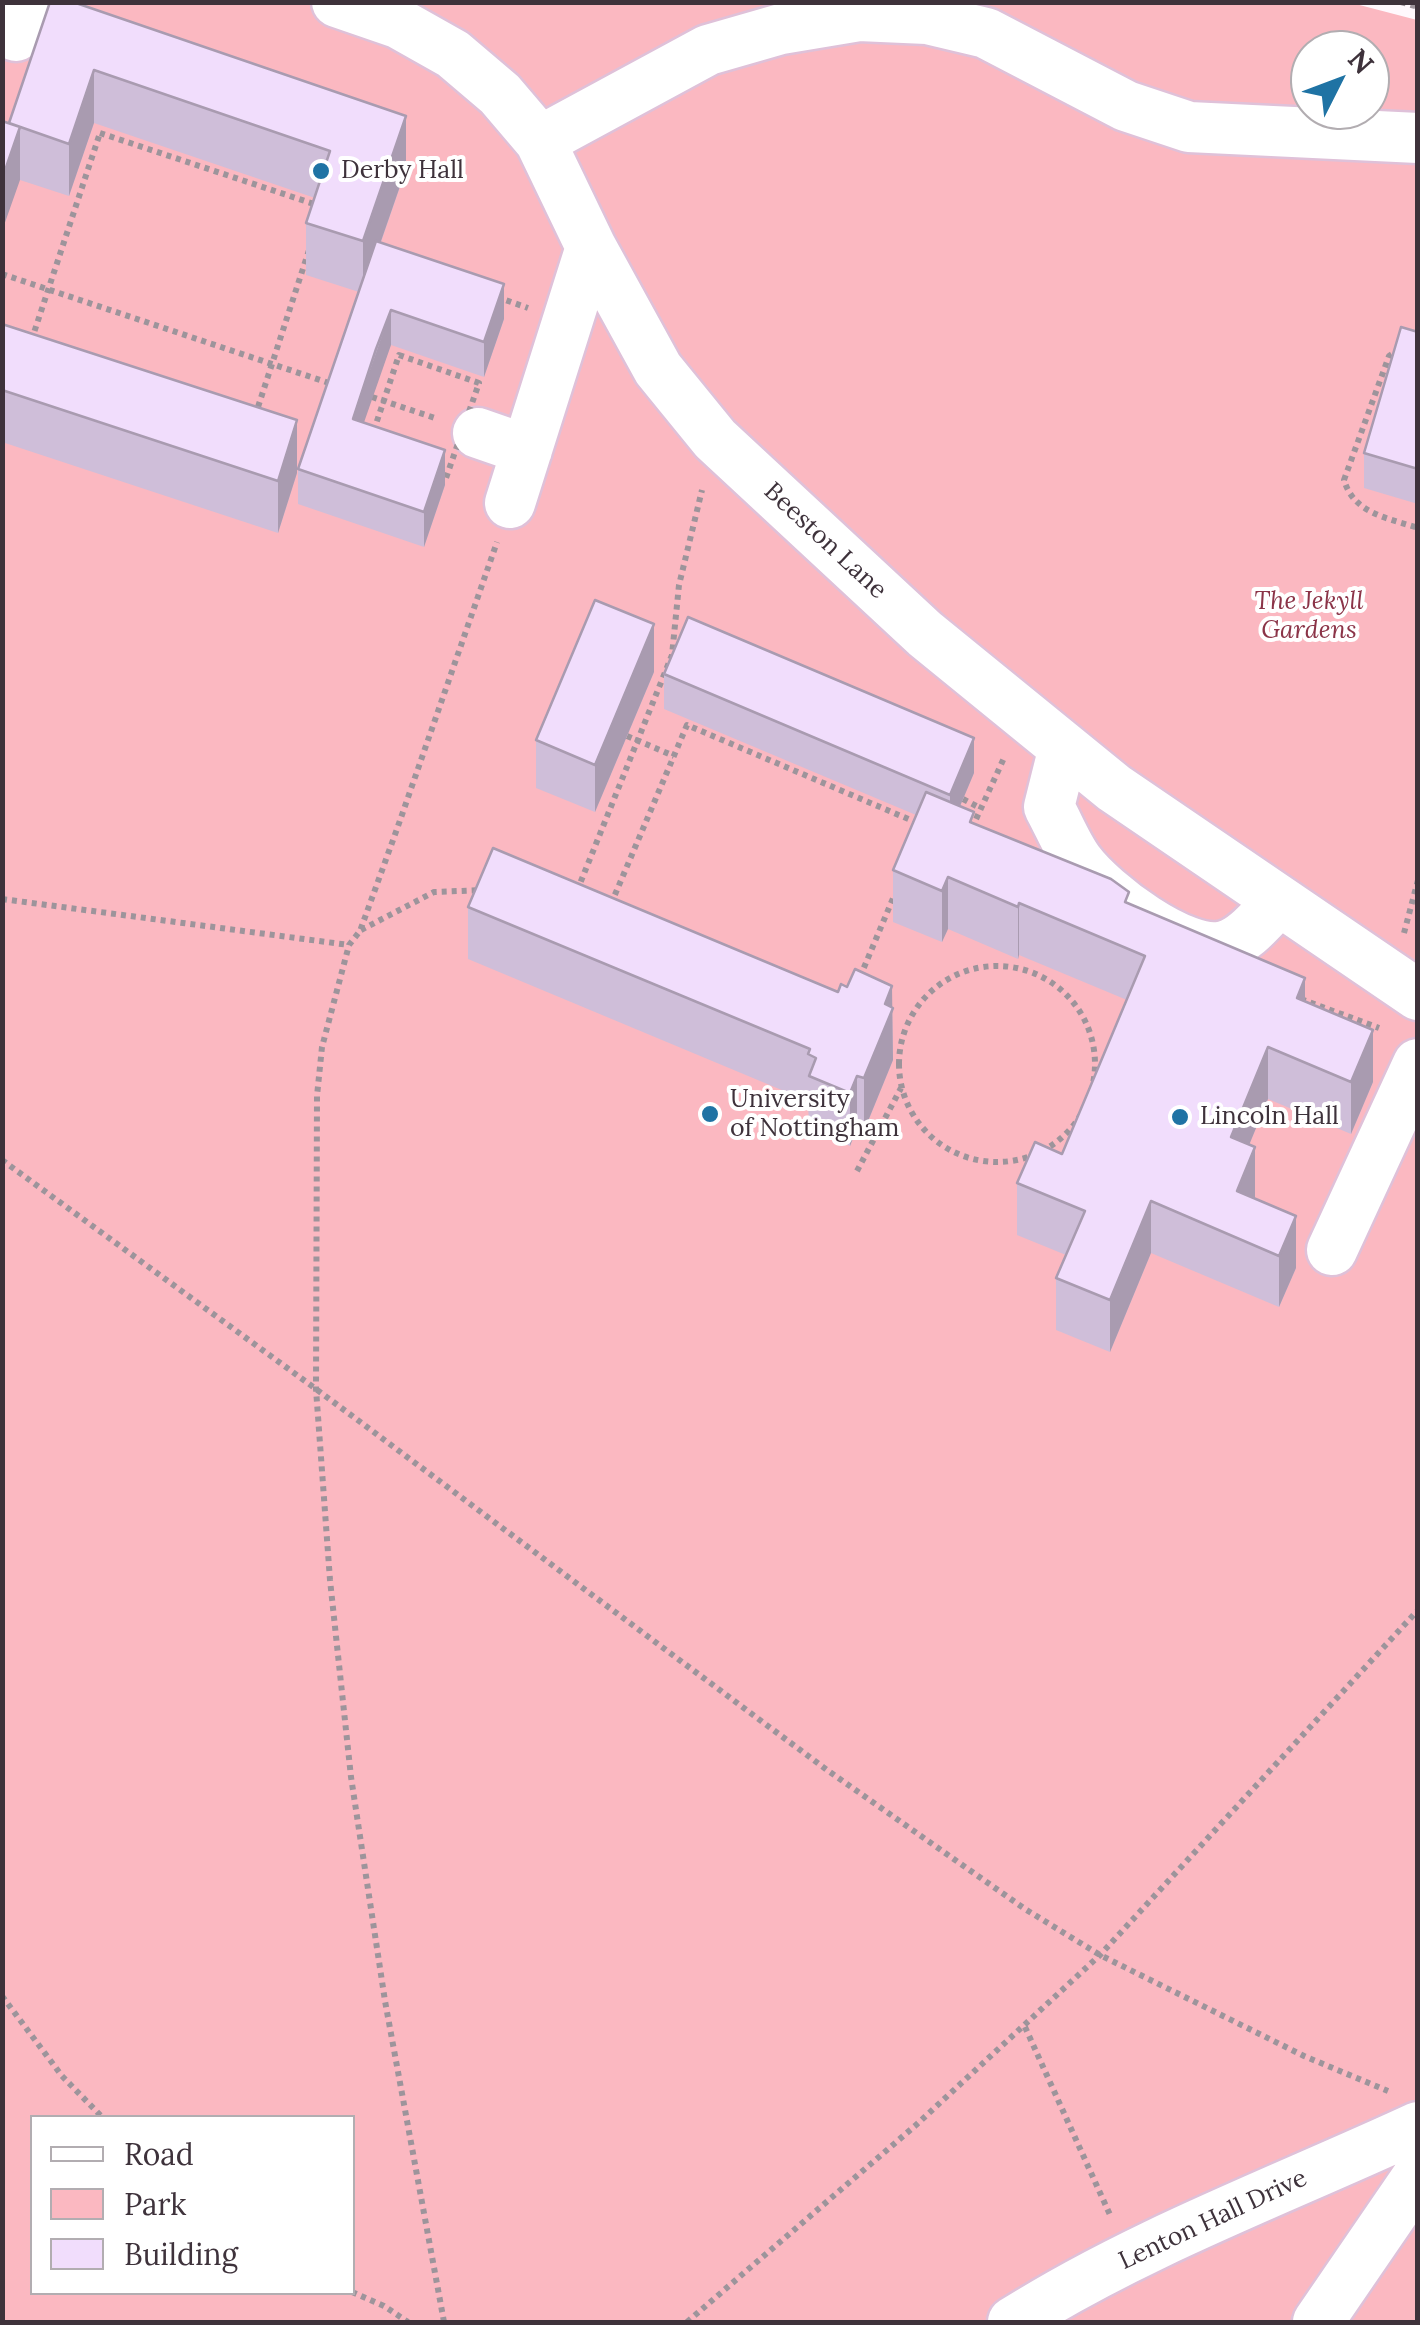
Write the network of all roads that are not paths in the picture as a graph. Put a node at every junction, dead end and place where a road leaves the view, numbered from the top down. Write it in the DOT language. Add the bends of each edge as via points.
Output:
graph roads {
  1 [pos="337,2"];
  2 [pos="1418,138"];
  3 [pos="540,141"];
  4 [pos="591,247"];
  5 [pos="471,430"];
  6 [pos="527,450"];
  7 [pos="510,504"];
  8 [pos="1064,747"];
  9 [pos="1278,902"];
  10 [pos="1418,996"];
  11 [pos="1418,1064"];
  12 [pos="1332,1250"];
  13 [pos="1411,2113"];
  14 [pos="1418,2176"];
  15 [pos="1013,2322"];
  16 [pos="1318,2322"];
  1 -- 3 [label="street, Beeston Lane" via="398,23 452,54 500,94"];
  2 -- 3 [label="street" via="1189,126 1126,106 986,33 928,20 860,16 708,50"];
  3 -- 4 [label="street, Beeston Lane"];
  4 -- 6 [label="street"];
  4 -- 8 [label="street, Beeston Lane" via="658,369 716,440 925,634"];
  5 -- 6 [label="street"];
  6 -- 7 [label="street"];
  8 -- 9 [label="street, Beeston Lane"];
  8 -- 9 [label="street" via="1050,807 1078,861 1125,904 1167,932 1218,948 1235,942"];
  9 -- 10 [label="street, Beeston Lane"];
  11 -- 12 [label="street"];
  13 -- 15 [label="street, Lenton Hall Drive"];
  14 -- 16 [label="street"];
}
